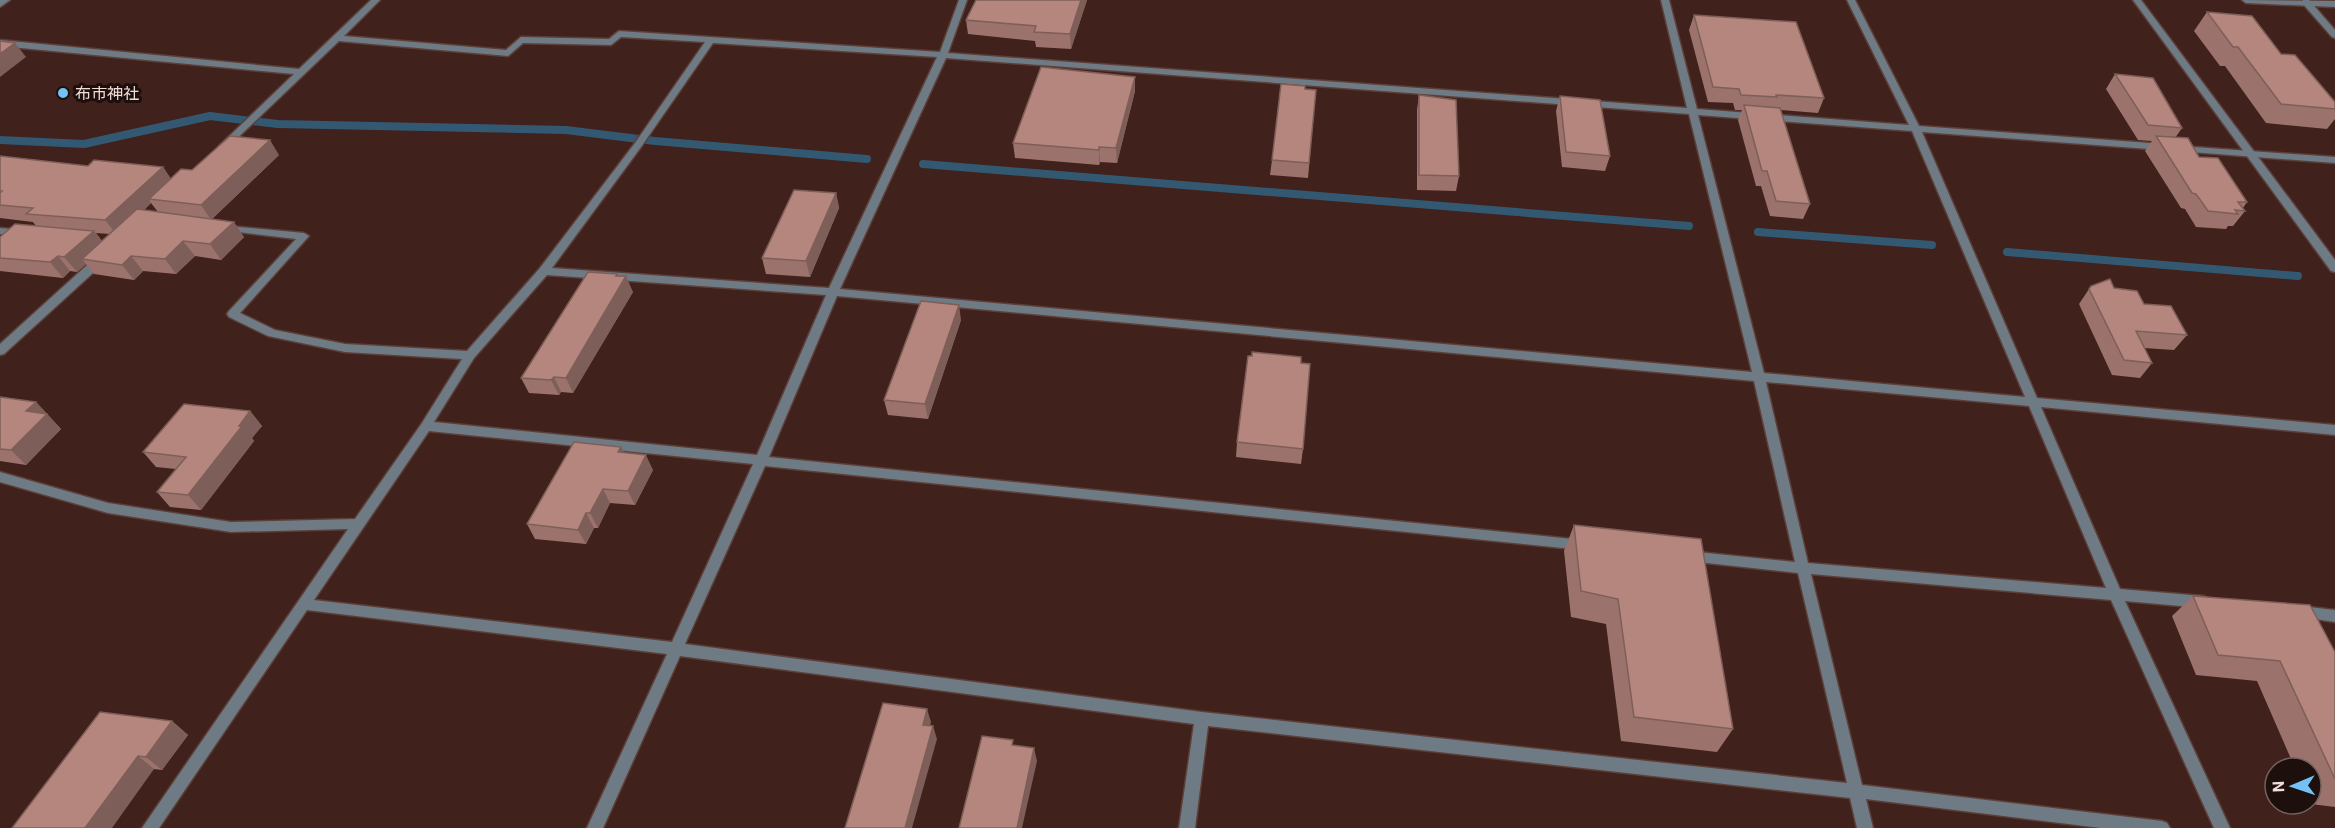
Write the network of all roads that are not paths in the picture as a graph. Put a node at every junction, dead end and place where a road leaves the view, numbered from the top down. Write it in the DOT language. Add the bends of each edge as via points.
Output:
graph roads {
  1 [pos="6,0"];
  2 [pos="376,0"];
  3 [pos="963,0"];
  4 [pos="1665,0"];
  5 [pos="1851,0"];
  6 [pos="2137,0"];
  7 [pos="2246,0"];
  8 [pos="2294,1"];
  9 [pos="2306,2"];
  10 [pos="0,4"];
  11 [pos="2335,4"];
  12 [pos="2335,35"];
  13 [pos="336,38"];
  14 [pos="711,40"];
  15 [pos="0,43"];
  16 [pos="943,55"];
  17 [pos="301,72"];
  18 [pos="1694,113"];
  19 [pos="1916,129"];
  20 [pos="2251,154"];
  21 [pos="213,156"];
  22 [pos="2335,160"];
  23 [pos="214,226"];
  24 [pos="0,231"];
  25 [pos="33,234"];
  26 [pos="113,248"];
  27 [pos="2335,268"];
  28 [pos="544,271"];
  29 [pos="833,292"];
  30 [pos="0,351"];
  31 [pos="470,355"];
  32 [pos="1759,378"];
  33 [pos="2035,403"];
  34 [pos="426,426"];
  35 [pos="2335,430"];
  36 [pos="762,459"];
  37 [pos="0,477"];
  38 [pos="359,524"];
  39 [pos="1590,545"];
  40 [pos="1673,554"];
  41 [pos="1803,568"];
  42 [pos="2115,593"];
  43 [pos="304,604"];
  44 [pos="2219,604"];
  45 [pos="2289,611"];
  46 [pos="2335,616"];
  47 [pos="676,650"];
  48 [pos="1202,719"];
  49 [pos="1855,791"];
  50 [pos="150,828"];
  51 [pos="596,828"];
  52 [pos="1187,828"];
  53 [pos="1865,828"];
  54 [pos="2162,828"];
  55 [pos="2222,828"];
  1 -- 10 [label="street"];
  2 -- 13 [label="street"];
  3 -- 16 [label="street"];
  4 -- 18 [label="street"];
  5 -- 19 [label="street"];
  6 -- 20 [label="street"];
  7 -- 8 [label="street"];
  8 -- 9 [label="street"];
  9 -- 11 [label="street"];
  9 -- 12 [label="street"];
  13 -- 14 [label="street" via="508,53 521,40 611,42 619,34"];
  13 -- 17 [label="street"];
  14 -- 16 [label="street"];
  14 -- 28 [label="street"];
  15 -- 17 [label="street"];
  16 -- 18 [label="street"];
  16 -- 29 [label="street"];
  17 -- 21 [label="street"];
  18 -- 19 [label="street"];
  18 -- 32 [label="street"];
  19 -- 20 [label="street"];
  19 -- 33 [label="street"];
  20 -- 22 [label="street"];
  20 -- 27 [label="street"];
  23 -- 31 [label="street" via="304,236 233,314 272,333 345,348"];
  24 -- 25 [label="street"];
  26 -- 30 [label="street"];
  28 -- 29 [label="street"];
  28 -- 31 [label="street"];
  29 -- 32 [label="street"];
  29 -- 36 [label="street"];
  31 -- 34 [label="street"];
  32 -- 33 [label="street"];
  32 -- 41 [label="street"];
  33 -- 35 [label="street"];
  33 -- 42 [label="street"];
  34 -- 36 [label="street"];
  34 -- 38 [label="street"];
  36 -- 39 [label="street"];
  36 -- 47 [label="street"];
  37 -- 38 [label="street" via="108,508 231,527"];
  38 -- 43 [label="street"];
  40 -- 41 [label="street"];
  41 -- 42 [label="street"];
  41 -- 49 [label="street"];
  42 -- 44 [label="street"];
  42 -- 55 [label="street"];
  43 -- 47 [label="street"];
  43 -- 50 [label="street"];
  45 -- 46 [label="street"];
  47 -- 48 [label="street"];
  47 -- 51 [label="street"];
  48 -- 49 [label="street"];
  48 -- 52 [label="street"];
  49 -- 53 [label="street"];
  49 -- 54 [label="street"];
}
